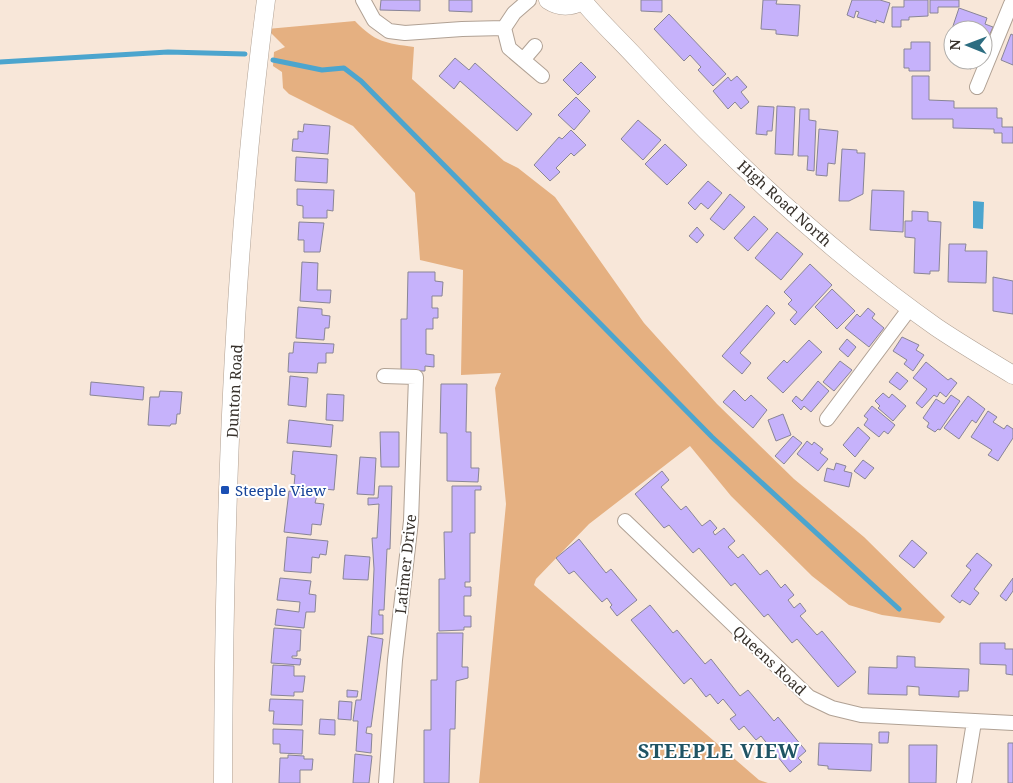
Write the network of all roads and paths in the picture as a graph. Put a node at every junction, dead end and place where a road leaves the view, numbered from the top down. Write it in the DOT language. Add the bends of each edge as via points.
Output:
graph roads {
  1 [pos="266,0"];
  2 [pos="363,0"];
  3 [pos="529,0"];
  4 [pos="548,0"];
  5 [pos="583,0"];
  6 [pos="1009,3"];
  7 [pos="504,28"];
  8 [pos="535,46"];
  9 [pos="524,60"];
  10 [pos="542,76"];
  11 [pos="977,87"];
  12 [pos="910,308"];
  13 [pos="1013,375"];
  14 [pos="384,376"];
  15 [pos="827,419"];
  16 [pos="625,521"];
  17 [pos="974,722"];
  18 [pos="1013,723"];
  19 [pos="223,783"];
  20 [pos="386,783"];
  21 [pos="964,783"];
  1 -- 19 [label="street, Dunton Road" via="253,113 234,381 228,507"];
  2 -- 7 [label="street" via="374,20 389,31"];
  3 -- 7 [label="street" via="514,13"];
  4 -- 5 [label="street" via="564,6"];
  5 -- 12 [label="street, High Road North" via="683,109 783,203"];
  6 -- 11 [label="street"];
  7 -- 9 [label="street" via="509,48"];
  8 -- 9 [label="street"];
  9 -- 10 [label="street"];
  12 -- 13 [label="street, High Road North"];
  12 -- 15 [label="street"];
  14 -- 20 [label="street, Latimer Drive" via="416,377 411,521 395,660"];
  16 -- 17 [label="street, Queens Road" via="809,697 832,708 861,715"];
  17 -- 18 [label="street, Queens Road"];
  17 -- 21 [label="street"];
}
